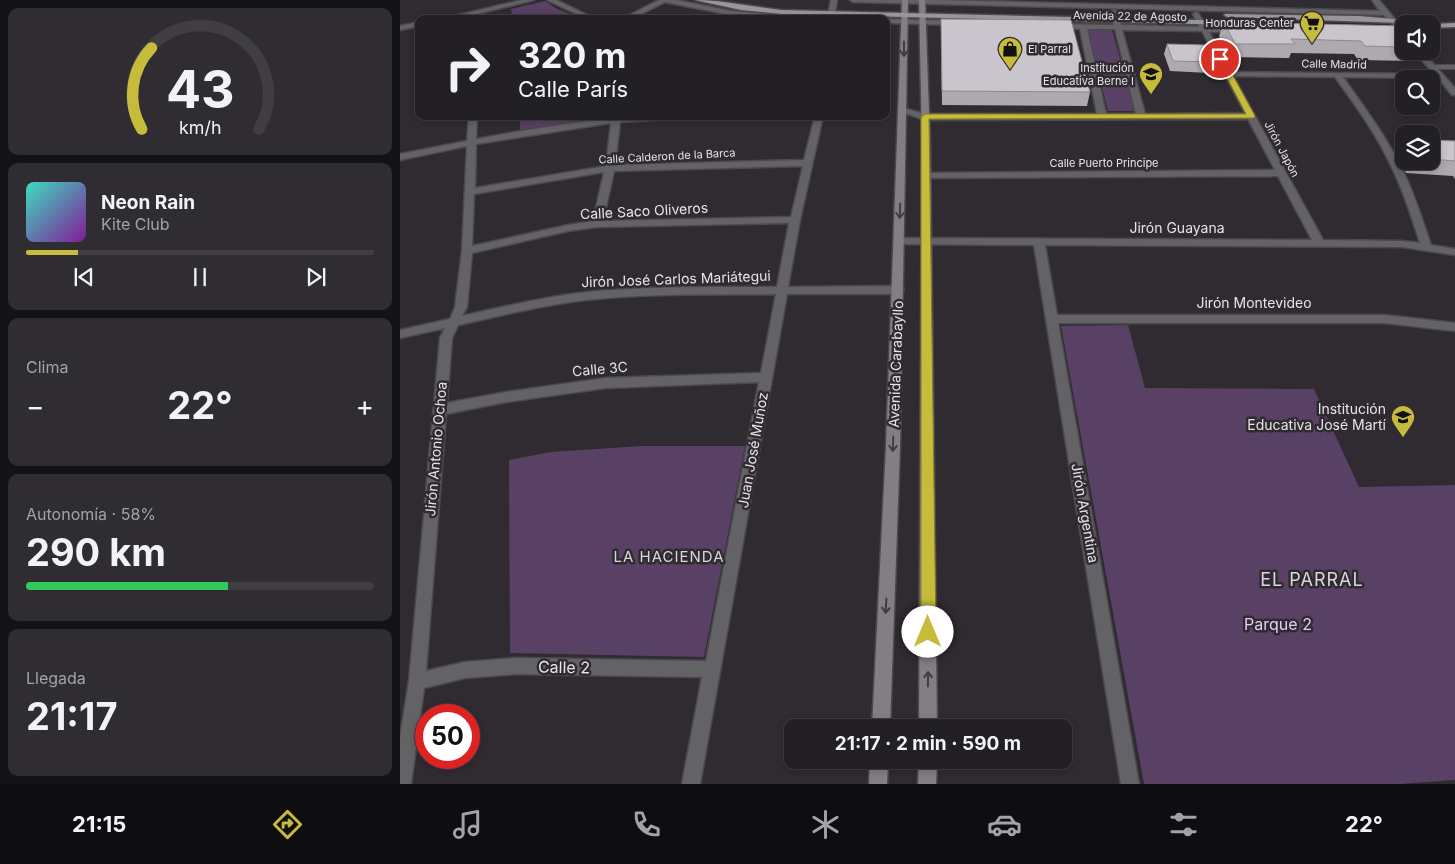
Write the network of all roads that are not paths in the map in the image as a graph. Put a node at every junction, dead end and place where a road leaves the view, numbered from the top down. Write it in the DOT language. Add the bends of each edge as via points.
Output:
graph roads {
  1 [pos="532,0"];
  2 [pos="550,0"];
  3 [pos="665,0"];
  4 [pos="698,0"];
  5 [pos="743,0"];
  6 [pos="853,0"];
  7 [pos="1375,0"];
  8 [pos="834,2"];
  9 [pos="997,2"];
  10 [pos="776,3"];
  11 [pos="804,4"];
  12 [pos="814,5"];
  13 [pos="824,5"];
  14 [pos="905,9"];
  15 [pos="922,9"];
  16 [pos="1309,11"];
  17 [pos="1385,13"];
  18 [pos="475,15"];
  19 [pos="584,15"];
  20 [pos="633,15"];
  21 [pos="756,15"];
  22 [pos="819,15"];
  23 [pos="831,15"];
  24 [pos="842,15"];
  25 [pos="890,18"];
  26 [pos="1116,20"];
  27 [pos="1391,20"];
  28 [pos="1395,20"];
  29 [pos="1200,22"];
  30 [pos="415,25"];
  31 [pos="1395,25"];
  32 [pos="1455,25"];
  33 [pos="1083,26"];
  34 [pos="1440,26"];
  35 [pos="400,28"];
  36 [pos="1243,30"];
  37 [pos="1395,32"];
  38 [pos="1426,60"];
  39 [pos="1432,67"];
  40 [pos="1455,67"];
  41 [pos="1435,70"];
  42 [pos="1228,74"];
  43 [pos="1337,75"];
  44 [pos="1395,76"];
  45 [pos="1440,76"];
  46 [pos="1455,93"];
  47 [pos="904,111"];
  48 [pos="1102,116"];
  49 [pos="1141,116"];
  50 [pos="1251,116"];
  51 [pos="925,117"];
  52 [pos="473,120"];
  53 [pos="616,120"];
  54 [pos="818,120"];
  55 [pos="472,143"];
  56 [pos="400,157"];
  57 [pos="808,163"];
  58 [pos="610,168"];
  59 [pos="1282,173"];
  60 [pos="926,176"];
  61 [pos="469,192"];
  62 [pos="795,220"];
  63 [pos="597,224"];
  64 [pos="899,241"];
  65 [pos="926,241"];
  66 [pos="1039,242"];
  67 [pos="1319,243"];
  68 [pos="1426,246"];
  69 [pos="467,251"];
  70 [pos="1455,252"];
  71 [pos="898,290"];
  72 [pos="783,291"];
  73 [pos="1052,319"];
  74 [pos="453,322"];
  75 [pos="1455,327"];
  76 [pos="400,334"];
  77 [pos="766,377"];
  78 [pos="439,410"];
  79 [pos="713,669"];
  80 [pos="417,681"];
  81 [pos="881,719"];
  82 [pos="928,719"];
  83 [pos="879,769"];
  84 [pos="928,769"];
  85 [pos="402,784"];
  86 [pos="691,784"];
  87 [pos="878,784"];
  88 [pos="927,784"];
  89 [pos="1130,784"];
  1 -- 18 [label="street"];
  2 -- 19 [label="street"];
  3 -- 20 [label="street"];
  3 -- 21 [label="street"];
  4 -- 22 [label="main road, Avenida 22 de Agosto"];
  5 -- 10 [label="main road"];
  6 -- 14 [label="street, Avenida 22 de Agosto"];
  7 -- 17 [label="street"];
  8 -- 13 [label="main road, Avenida 22 de Agosto"];
  8 -- 14 [label="main road, Avenida 22 de Agosto"];
  8 -- 23 [label="street"];
  9 -- 15 [label="street, Avenida 22 de Agosto"];
  9 -- 16 [label="street, Avenida 22 de Agosto"];
  11 -- 12 [label="main road"];
  14 -- 15 [label="street, Avenida 22 de Agosto"];
  14 -- 15 [label="main road, Avenida 22 de Agosto"];
  14 -- 24 [label="main road, Avenida 22 de Agosto"];
  14 -- 25 [label="street, Avenida 22 de Agosto"];
  14 -- 47 [label="main road, Avenida Carabayllo, one-way"];
  15 -- 26 [label="main road, Avenida 22 de Agosto"];
  15 -- 33 [label="street, Avenida 22 de Agosto"];
  15 -- 51 [label="main road, Avenida Carabayllo"];
  16 -- 17 [label="street, Avenida 22 de Agosto"];
  16 -- 27 [label="main road, Avenida 22 de Agosto"];
  16 -- 29 [label="main road, Avenida 22 de Agosto"];
  17 -- 27 [label="street"];
  26 -- 29 [label="street, Avenida 22 de Agosto"];
  26 -- 29 [label="main road, Avenida 22 de Agosto"];
  26 -- 33 [label="street, Avenida 22 de Agosto"];
  26 -- 49 [label="street"];
  27 -- 28 [label="main road, Avenida 22 de Agosto"];
  27 -- 31 [label="street"];
  29 -- 36 [label="street, Avenida 22 de Agosto"];
  29 -- 37 [label="main road, Avenida 22 de Agosto"];
  29 -- 42 [label="street, Jirón Japón"];
  30 -- 35 [label="street"];
  32 -- 34 [label="main road"];
  33 -- 48 [label="street"];
  38 -- 39 [label="street"];
  39 -- 40 [label="lane"];
  39 -- 41 [label="street"];
  42 -- 43 [label="street, Calle Madrid"];
  42 -- 50 [label="street, Jirón Japón"];
  43 -- 44 [label="street, Calle Madrid"];
  43 -- 68 [label="street" via="1391,157"];
  45 -- 46 [label="street"];
  47 -- 51 [label="street"];
  47 -- 64 [label="main road, Avenida Carabayllo, one-way"];
  48 -- 49 [label="street"];
  48 -- 51 [label="street"];
  49 -- 50 [label="street"];
  50 -- 59 [label="street, Jirón Japón"];
  51 -- 60 [label="main road, Avenida Carabayllo"];
  52 -- 55 [label="street, Jirón Antonio Ochoa"];
  53 -- 55 [label="street"];
  53 -- 58 [label="street"];
  54 -- 57 [label="street, Juan José Muñoz"];
  55 -- 56 [label="street"];
  55 -- 61 [label="street, Jirón Antonio Ochoa"];
  57 -- 58 [label="street, Calle Calderon de la Barca"];
  57 -- 62 [label="street, Juan José Muñoz"];
  58 -- 61 [label="street, Calle Calderon de la Barca"];
  58 -- 63 [label="street"];
  59 -- 60 [label="street, Calle Puerto Principe"];
  59 -- 67 [label="street, Jirón Japón"];
  60 -- 65 [label="main road, Avenida Carabayllo"];
  61 -- 69 [label="street, Jirón Antonio Ochoa"];
  62 -- 63 [label="street, Calle Saco Oliveros"];
  62 -- 72 [label="street, Juan José Muñoz"];
  63 -- 69 [label="street, Calle Saco Oliveros"];
  64 -- 65 [label="street, Jirón Guayana"];
  64 -- 71 [label="main road, Avenida Carabayllo"];
  65 -- 66 [label="street, Jirón Guayana"];
  82 -- 65 [label="main road, Avenida Carabayllo, one-way"];
  66 -- 67 [label="street, Jirón Guayana"];
  66 -- 73 [label="street, Jirón Argentina"];
  67 -- 68 [label="street, Jirón Guayana"];
  68 -- 70 [label="street, Jirón Guayana"];
  69 -- 74 [label="street, Jirón Antonio Ochoa" via="461,307"];
  71 -- 72 [label="street, Jirón José Carlos Mariátegui"];
  71 -- 81 [label="main road, Avenida Carabayllo, one-way"];
  72 -- 74 [label="street, Jirón José Carlos Mariátegui" via="597,294"];
  72 -- 77 [label="street, Juan José Muñoz"];
  73 -- 75 [label="street, Jirón Montevideo" via="1385,319"];
  73 -- 89 [label="street, Jirón Argentina"];
  74 -- 76 [label="street, Jirón José Carlos Mariátegui"];
  74 -- 78 [label="street, Jirón Antonio Ochoa" via="446,338"];
  77 -- 78 [label="street, Calle 3C" via="606,383"];
  77 -- 79 [label="street, Juan José Muñoz"];
  78 -- 80 [label="street, Jirón Antonio Ochoa"];
  79 -- 80 [label="street, Calle 2" via="516,666 465,670"];
  79 -- 86 [label="street, Juan José Muñoz"];
  80 -- 85 [label="street, Jirón Antonio Ochoa"];
  83 -- 87 [label="main road"];
  84 -- 88 [label="main road"];
}
